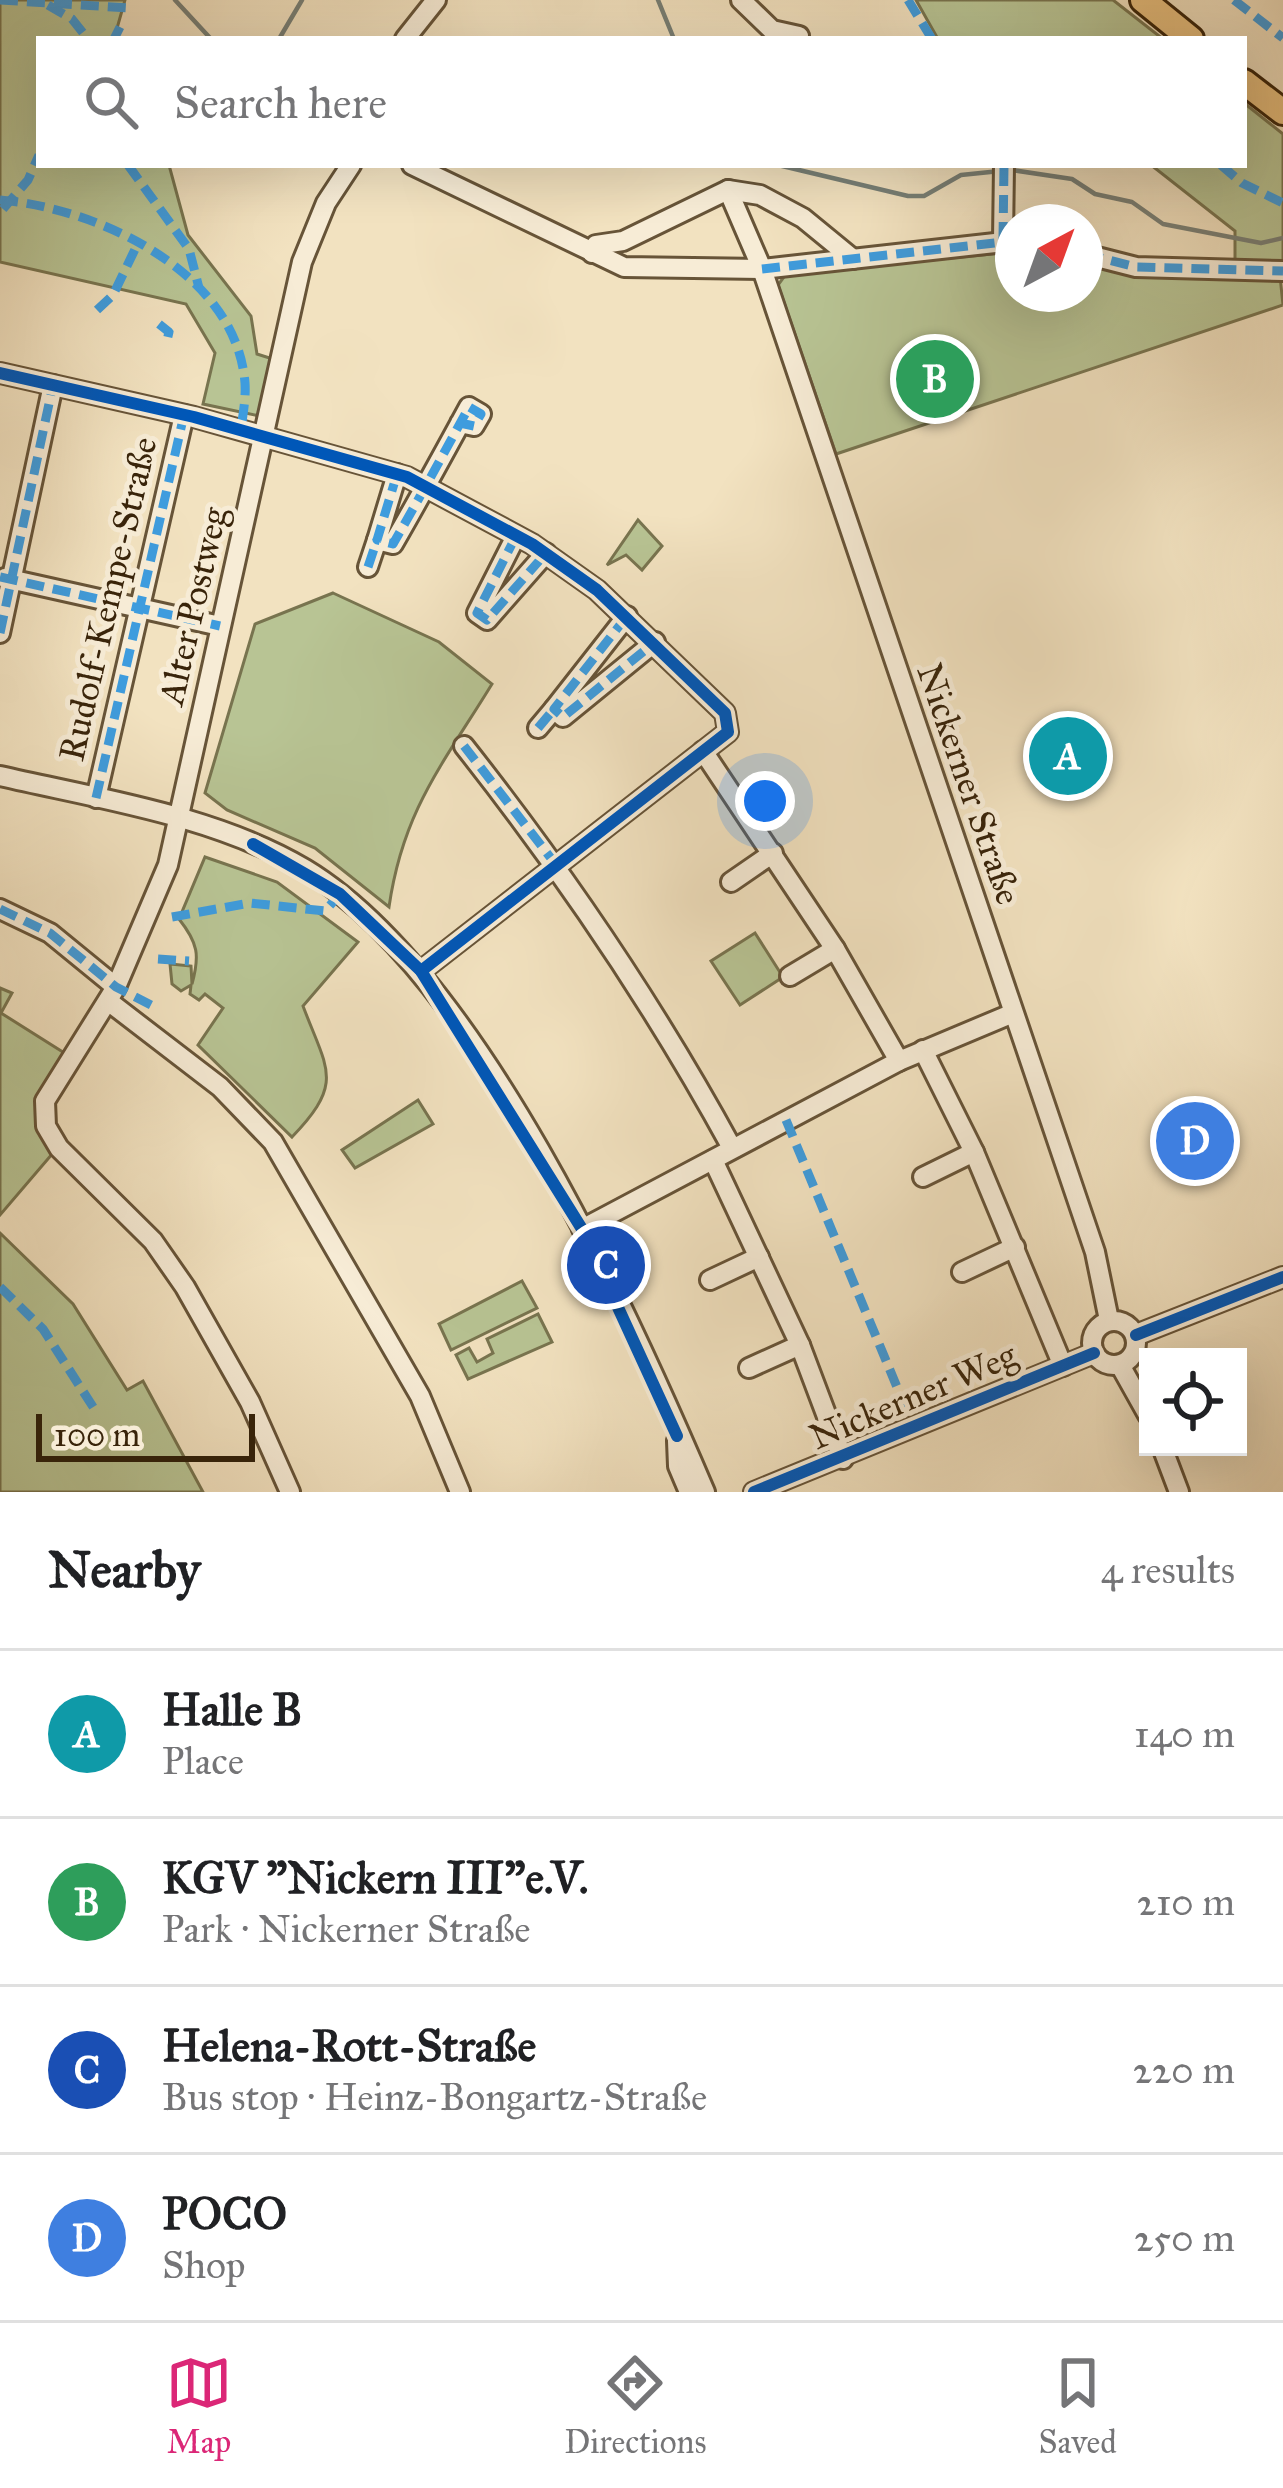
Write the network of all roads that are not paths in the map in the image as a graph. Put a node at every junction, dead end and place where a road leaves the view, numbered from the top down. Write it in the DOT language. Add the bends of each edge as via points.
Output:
graph roads {
  1 [pos="436,0"];
  2 [pos="741,0"];
  3 [pos="1143,0"];
  4 [pos="800,35"];
  5 [pos="407,36"];
  6 [pos="1187,36"];
  7 [pos="1247,84"];
  8 [pos="1283,112"];
  9 [pos="349,168"];
  10 [pos="418,168"];
  11 [pos="1005,169"];
  12 [pos="728,190"];
  13 [pos="1006,204"];
  14 [pos="995,243"];
  15 [pos="592,254"];
  16 [pos="854,259"];
  17 [pos="1103,259"];
  18 [pos="762,269"];
  19 [pos="1283,271"];
  20 [pos="0,373"];
  21 [pos="53,385"];
  22 [pos="184,415"];
  23 [pos="460,423"];
  24 [pos="267,436"];
  25 [pos="398,474"];
  26 [pos="425,487"];
  27 [pos="516,536"];
  28 [pos="377,540"];
  29 [pos="546,553"];
  30 [pos="368,567"];
  31 [pos="6,579"];
  32 [pos="139,608"];
  33 [pos="627,616"];
  34 [pos="220,626"];
  35 [pos="0,633"];
  36 [pos="655,642"];
  37 [pos="554,709"];
  38 [pos="538,728"];
  39 [pos="464,746"];
  40 [pos="704,751"];
  41 [pos="0,776"];
  42 [pos="96,798"];
  43 [pos="179,820"];
  44 [pos="773,853"];
  45 [pos="557,866"];
  46 [pos="731,882"];
  47 [pos="0,909"];
  48 [pos="835,949"];
  49 [pos="421,970"];
  50 [pos="790,976"];
  51 [pos="112,994"];
  52 [pos="1011,1014"];
  53 [pos="923,1050"];
  54 [pos="899,1061"];
  55 [pos="732,1148"];
  56 [pos="974,1152"];
  57 [pos="713,1160"];
  58 [pos="922,1177"];
  59 [pos="582,1229"];
  60 [pos="1016,1247"];
  61 [pos="759,1258"];
  62 [pos="962,1272"];
  63 [pos="1283,1277"];
  64 [pos="710,1280"];
  65 [pos="1109,1320"];
  66 [pos="1136,1335"];
  67 [pos="800,1345"];
  68 [pos="1094,1353"];
  69 [pos="1120,1365"];
  70 [pos="1063,1366"];
  71 [pos="749,1368"];
  72 [pos="1139,1399"];
  73 [pos="677,1436"];
  74 [pos="1165,1456"];
  75 [pos="843,1459"];
  76 [pos="290,1492"];
  77 [pos="460,1492"];
  78 [pos="689,1492"];
  79 [pos="705,1492"];
  80 [pos="754,1492"];
  81 [pos="1179,1492"];
  1 -- 5 [label="street"];
  2 -- 4 [label="street" via="772,29"];
  3 -- 6 [label="main road"];
  7 -- 8 [label="main road"];
  9 -- 24 [label="street, Alter Postweg" via="309,239"];
  10 -- 15 [label="street"];
  11 -- 13 [label="street"];
  12 -- 15 [label="street" via="623,241 596,245"];
  12 -- 16 [label="street" via="760,195 803,218"];
  12 -- 18 [label="street, Nickerner Straße"];
  14 -- 16 [label="street"];
  15 -- 18 [label="street" via="624,268"];
  16 -- 18 [label="street"];
  17 -- 19 [label="street" via="1136,267"];
  18 -- 52 [label="street, Nickerner Straße"];
  20 -- 21 [label="street"];
  21 -- 22 [label="street"];
  21 -- 31 [label="street"];
  22 -- 24 [label="street"];
  22 -- 32 [label="street, Rudolf-Kempe-Straße"];
  23 -- 26 [label="street"];
  24 -- 25 [label="street"];
  24 -- 34 [label="street, Alter Postweg"];
  25 -- 26 [label="street"];
  25 -- 28 [label="street"];
  26 -- 27 [label="street"];
  26 -- 28 [label="street" via="393,544"];
  27 -- 29 [label="street"];
  27 -- 29 [label="street" via="477,613 487,620"];
  28 -- 30 [label="street"];
  29 -- 33 [label="street"];
  31 -- 32 [label="street"];
  31 -- 35 [label="street"];
  32 -- 34 [label="street"];
  32 -- 42 [label="street, Rudolf-Kempe-Straße"];
  33 -- 36 [label="street"];
  33 -- 37 [label="street"];
  34 -- 43 [label="street, Alter Postweg"];
  36 -- 37 [label="street" via="563,717"];
  36 -- 40 [label="street" via="725,713 728,732"];
  37 -- 38 [label="street"];
  39 -- 45 [label="street" via="479,781"];
  40 -- 44 [label="street"];
  40 -- 45 [label="street"];
  41 -- 42 [label="street"];
  42 -- 43 [label="street"];
  43 -- 49 [label="street" via="307,870"];
  43 -- 51 [label="street, Alter Postweg" via="150,917"];
  44 -- 46 [label="street"];
  44 -- 48 [label="street"];
  45 -- 49 [label="street"];
  45 -- 55 [label="street" via="669,1033"];
  47 -- 51 [label="street" via="50,932"];
  48 -- 50 [label="street"];
  48 -- 54 [label="street"];
  49 -- 59 [label="street"];
  51 -- 76 [label="street, Alter Postweg" via="46,1101 46,1126 153,1240 185,1287"];
  51 -- 77 [label="street" via="272,1142 420,1396"];
  52 -- 53 [label="street"];
  52 -- 65 [label="street, Nickerner Straße" via="1095,1252"];
  53 -- 54 [label="street"];
  53 -- 56 [label="street"];
  54 -- 55 [label="street"];
  55 -- 57 [label="street"];
  56 -- 58 [label="street"];
  56 -- 60 [label="street"];
  57 -- 59 [label="street"];
  57 -- 61 [label="street"];
  59 -- 73 [label="street"];
  60 -- 62 [label="street"];
  60 -- 70 [label="street"];
  61 -- 64 [label="street"];
  61 -- 67 [label="street"];
  63 -- 66 [label="street"];
  65 -- 66 [label="street"];
  65 -- 68 [label="street" via="1092,1337"];
  66 -- 69 [label="street" via="1134,1354"];
  67 -- 71 [label="street"];
  67 -- 75 [label="street"];
  68 -- 69 [label="street"];
  68 -- 70 [label="street, Nickerner Weg"];
  69 -- 72 [label="street"];
  70 -- 75 [label="street, Nickerner Weg"];
  73 -- 78 [label="street"];
  73 -- 79 [label="street"];
  74 -- 81 [label="street"];
  75 -- 80 [label="street, Nickerner Weg"];
}
